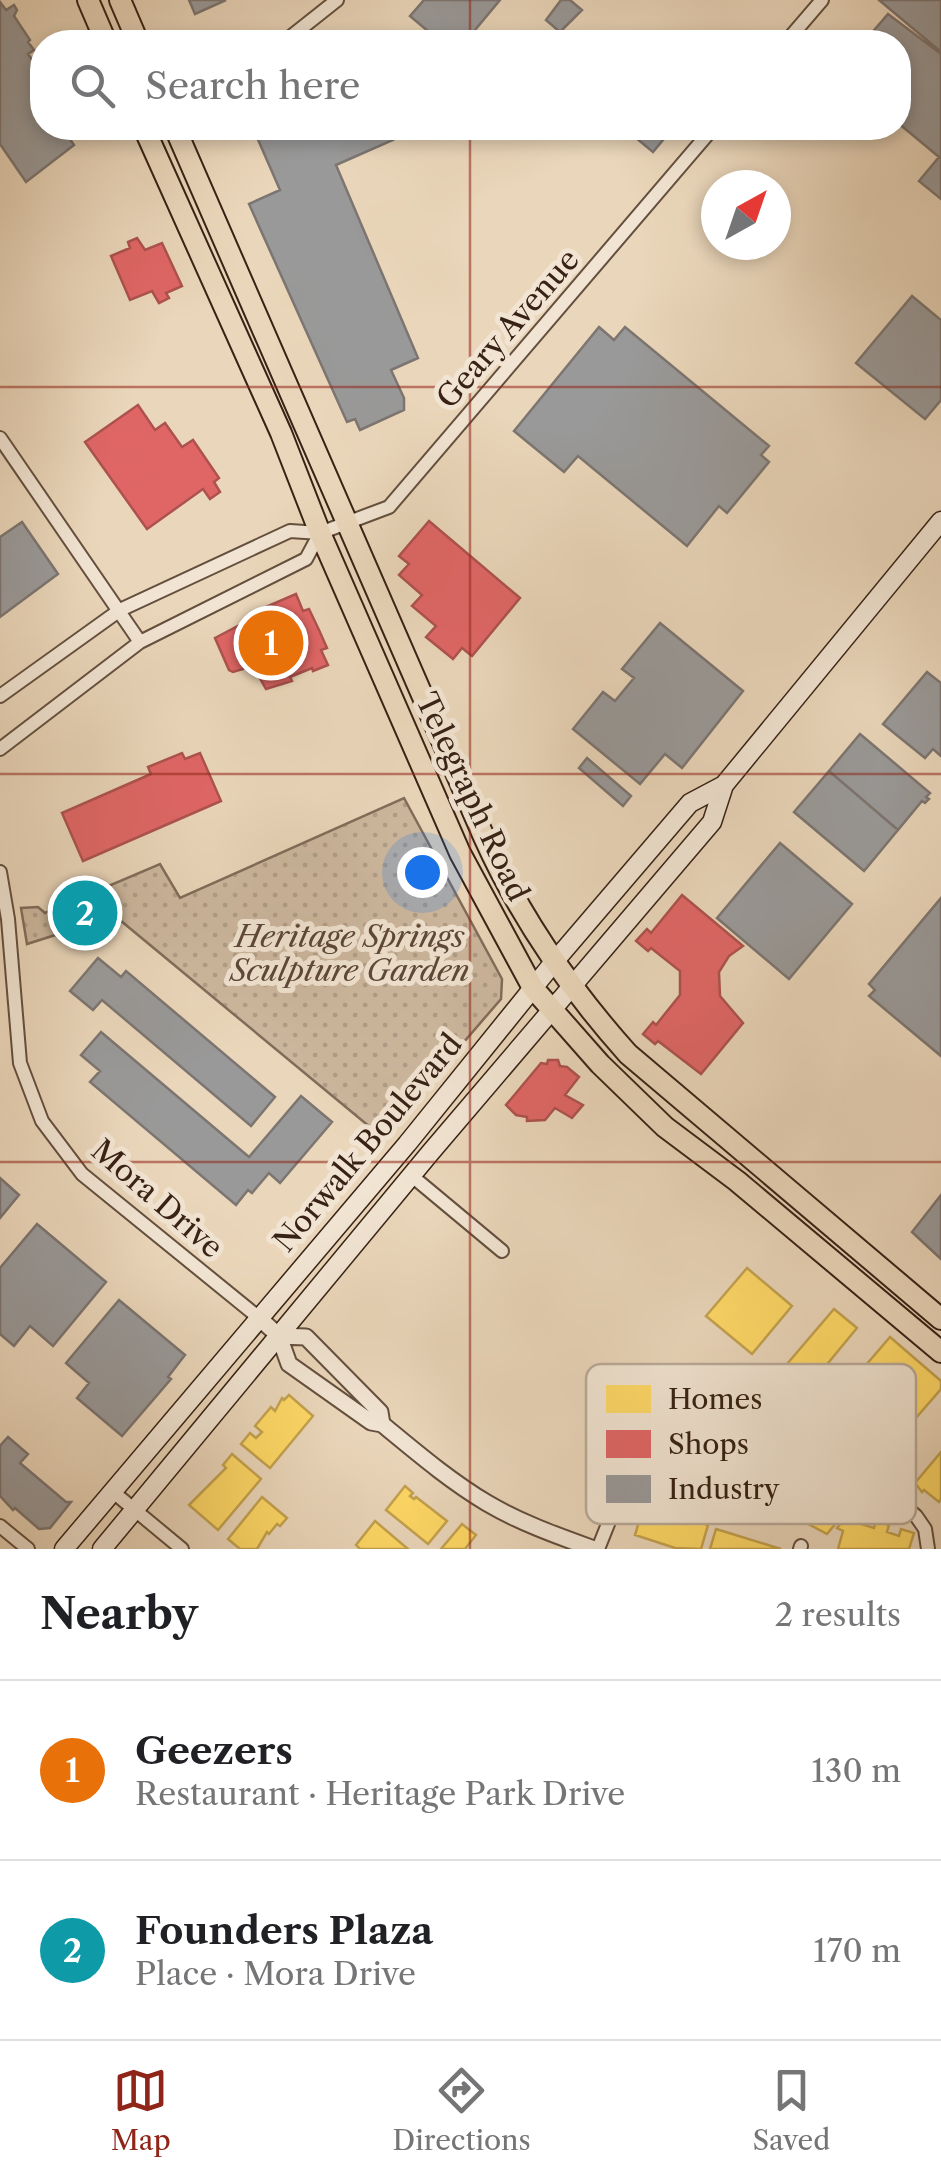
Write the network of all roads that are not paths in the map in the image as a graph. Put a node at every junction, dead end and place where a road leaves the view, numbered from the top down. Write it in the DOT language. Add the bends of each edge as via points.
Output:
graph roads {
  1 [pos="88,0"];
  2 [pos="120,0"];
  3 [pos="336,0"];
  4 [pos="813,3"];
  5 [pos="101,30"];
  6 [pos="133,30"];
  7 [pos="299,30"];
  8 [pos="794,30"];
  9 [pos="149,140"];
  10 [pos="180,140"];
  11 [pos="703,140"];
  12 [pos="0,438"];
  13 [pos="346,523"];
  14 [pos="939,528"];
  15 [pos="320,533"];
  16 [pos="120,610"];
  17 [pos="140,642"];
  18 [pos="0,696"];
  19 [pos="0,749"];
  20 [pos="724,785"];
  21 [pos="0,872"];
  22 [pos="4,927"];
  23 [pos="554,962"];
  24 [pos="572,986"];
  25 [pos="533,988"];
  26 [pos="552,1010"];
  27 [pos="412,1176"];
  28 [pos="502,1250"];
  29 [pos="258,1317"];
  30 [pos="941,1319"];
  31 [pos="278,1336"];
  32 [pos="941,1352"];
  33 [pos="350,1380"];
  34 [pos="336,1398"];
  35 [pos="382,1424"];
  36 [pos="112,1491"];
  37 [pos="134,1510"];
  38 [pos="916,1516"];
  39 [pos="607,1524"];
  40 [pos="0,1526"];
  41 [pos="28,1549"];
  42 [pos="64,1549"];
  43 [pos="102,1549"];
  44 [pos="182,1549"];
  45 [pos="596,1549"];
  46 [pos="928,1549"];
  1 -- 5 [label="main road"];
  2 -- 6 [label="main road"];
  3 -- 7 [label="street"];
  4 -- 8 [label="street"];
  9 -- 15 [label="main road, Telegraph Road"];
  10 -- 13 [label="main road, Telegraph Road"];
  11 -- 13 [label="street, Geary Avenue" via="389,507"];
  12 -- 16 [label="street"];
  13 -- 15 [label="street, Geary Avenue"];
  13 -- 23 [label="main road, Telegraph Road" via="503,880"];
  14 -- 20 [label="main road, Norwalk Boulevard"];
  15 -- 16 [label="street" via="290,531"];
  15 -- 17 [label="street" via="306,559"];
  15 -- 25 [label="main road, Telegraph Road" via="460,853"];
  16 -- 17 [label="street"];
  16 -- 18 [label="street"];
  17 -- 19 [label="street"];
  20 -- 23 [label="main road, Norwalk Boulevard" via="690,803"];
  20 -- 24 [label="main road, Norwalk Boulevard" via="712,822"];
  21 -- 22 [label="street, Mora Drive"];
  22 -- 29 [label="street, Mora Drive" via="20,1062 42,1120 82,1174"];
  23 -- 24 [label="main road, Telegraph Road"];
  23 -- 25 [label="main road, Norwalk Boulevard"];
  24 -- 26 [label="main road, Norwalk Boulevard"];
  24 -- 30 [label="main road, Telegraph Road" via="628,1054"];
  25 -- 26 [label="main road, Telegraph Road"];
  25 -- 29 [label="main road, Norwalk Boulevard"];
  26 -- 27 [label="main road, Norwalk Boulevard"];
  26 -- 32 [label="main road, Telegraph Road" via="666,1127"];
  27 -- 28 [label="street"];
  27 -- 31 [label="main road, Norwalk Boulevard"];
  29 -- 31 [label="street"];
  29 -- 36 [label="main road, Norwalk Boulevard"];
  31 -- 33 [label="street" via="306,1337"];
  31 -- 34 [label="street" via="289,1364"];
  31 -- 37 [label="main road, Norwalk Boulevard"];
  33 -- 34 [label="street"];
  33 -- 35 [label="street" via="380,1412"];
  34 -- 35 [label="street"];
  35 -- 45 [label="street" via="487,1503"];
  36 -- 37 [label="street"];
  36 -- 42 [label="main road, Norwalk Boulevard"];
  37 -- 43 [label="main road, Norwalk Boulevard"];
  37 -- 44 [label="street"];
  38 -- 46 [label="street"];
  39 -- 45 [label="street"];
  40 -- 41 [label="street"];
}
